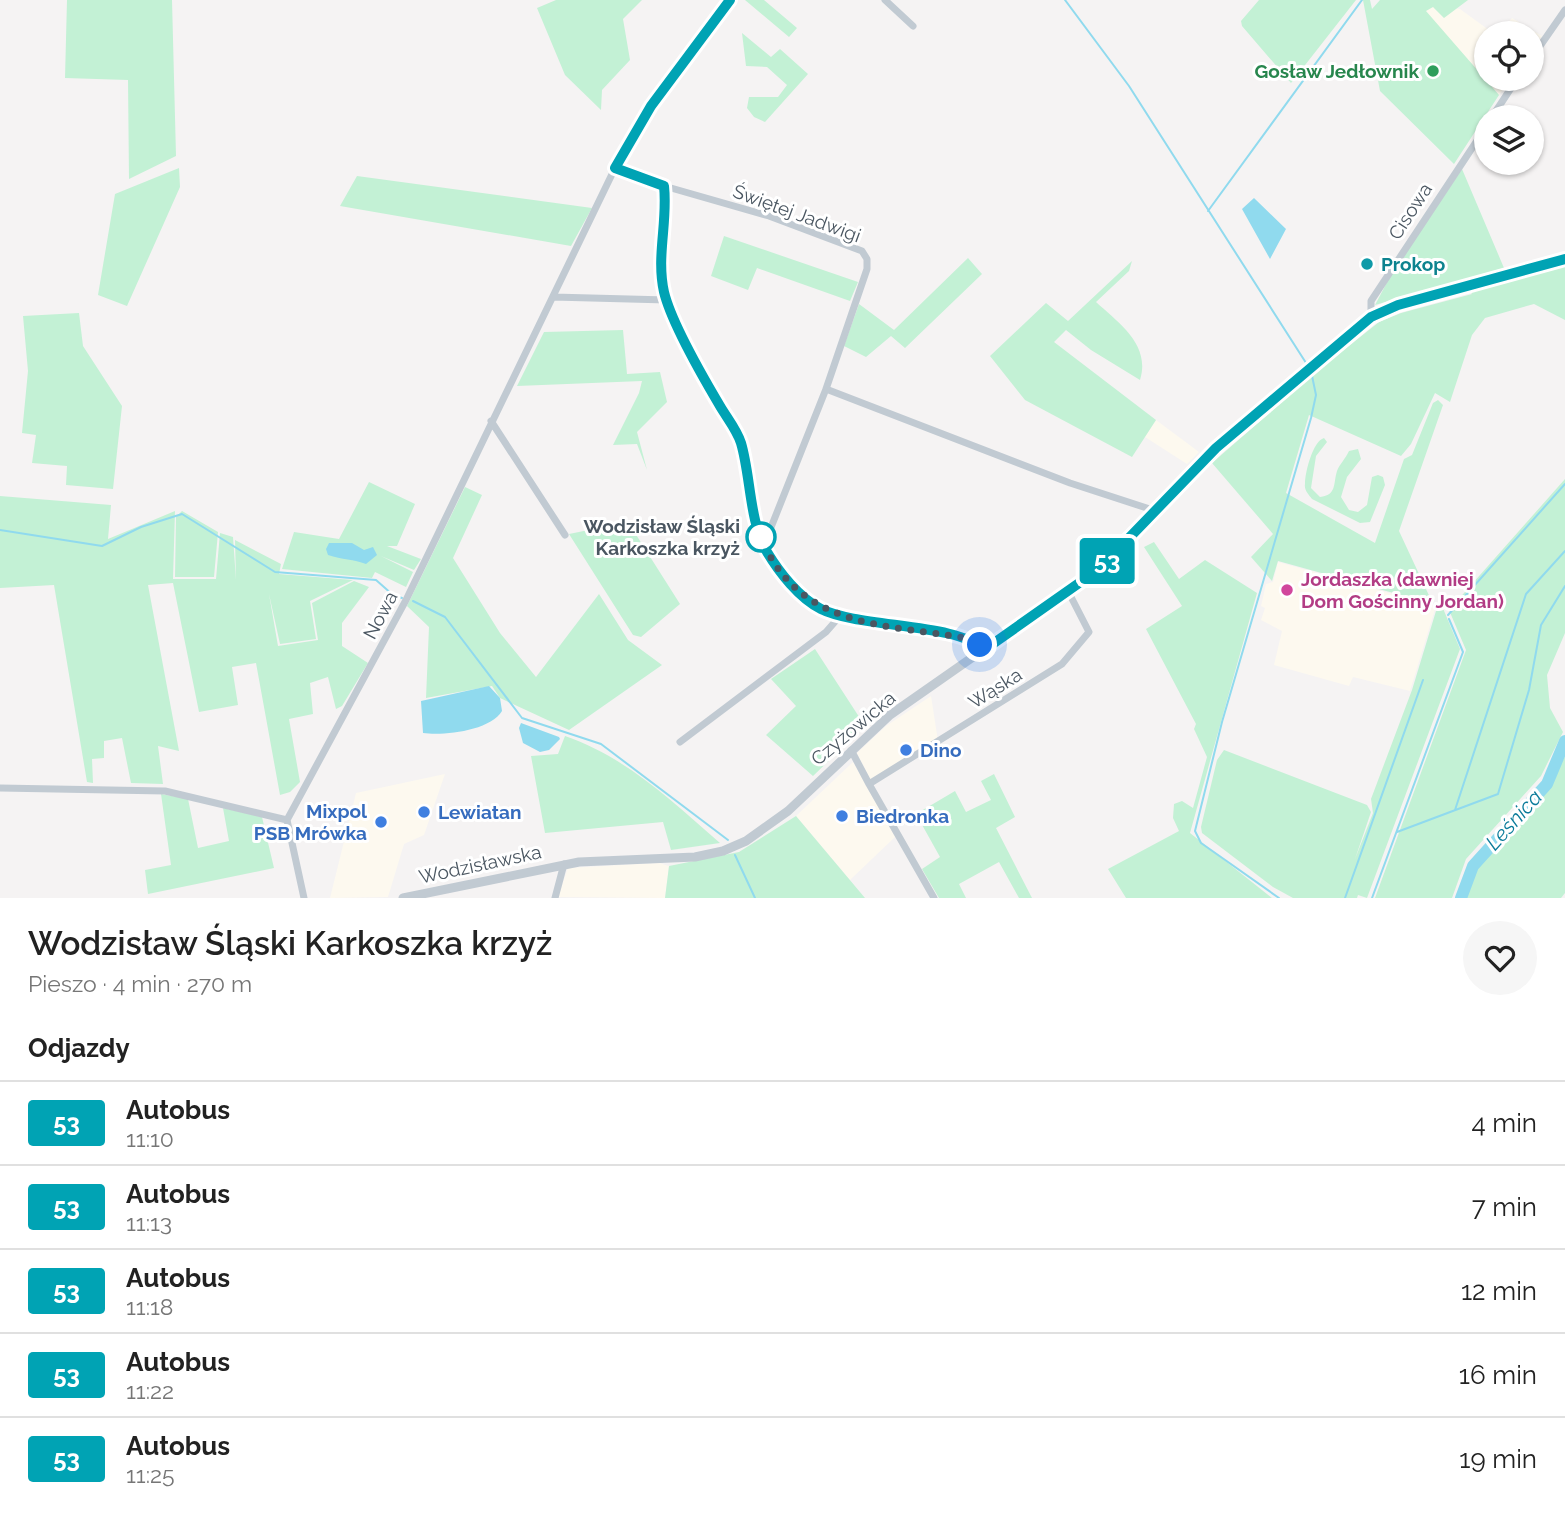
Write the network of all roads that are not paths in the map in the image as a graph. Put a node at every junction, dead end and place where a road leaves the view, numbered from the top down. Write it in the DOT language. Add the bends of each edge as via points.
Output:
graph roads {
  1 [pos="729,0"];
  2 [pos="885,0"];
  3 [pos="1565,10"];
  4 [pos="913,26"];
  5 [pos="1544,40"];
  6 [pos="1474,145"];
  7 [pos="615,168"];
  8 [pos="664,186"];
  9 [pos="1565,259"];
  10 [pos="553,297"];
  11 [pos="667,300"];
  12 [pos="1371,317"];
  13 [pos="826,389"];
  14 [pos="491,421"];
  15 [pos="1156,511"];
  16 [pos="565,535"];
  17 [pos="764,545"];
  18 [pos="1068,591"];
  19 [pos="840,616"];
  20 [pos="984,650"];
  21 [pos="680,742"];
  22 [pos="851,750"];
  23 [pos="869,784"];
  24 [pos="0,788"];
  25 [pos="287,820"];
  26 [pos="669,858"];
  27 [pos="564,864"];
  28 [pos="304,898"];
  29 [pos="403,898"];
  30 [pos="555,898"];
  31 [pos="934,898"];
  1 -- 7 [label="street, Nowa" via="651,106"];
  2 -- 4 [label="street"];
  3 -- 5 [label="street"];
  6 -- 12 [label="street, Cisowa" via="1371,301"];
  7 -- 8 [label="street"];
  7 -- 10 [label="street, Nowa"];
  8 -- 11 [label="street" via="659,261"];
  8 -- 13 [label="street, Świętej Jadwigi" via="769,216 862,251 867,269"];
  9 -- 12 [label="street, Czyżowicka" via="1398,305"];
  10 -- 11 [label="street"];
  10 -- 14 [label="street, Nowa"];
  11 -- 17 [label="street" via="740,440"];
  12 -- 15 [label="street, Czyżowicka" via="1216,448"];
  13 -- 15 [label="street"];
  13 -- 17 [label="street, Świętej Jadwigi"];
  14 -- 16 [label="street"];
  14 -- 25 [label="street, Nowa" via="406,600"];
  15 -- 18 [label="street, Czyżowicka" via="1099,569"];
  17 -- 19 [label="street" via="803,596"];
  18 -- 20 [label="street, Czyżowicka"];
  18 -- 23 [label="street, Wąska" via="1089,632 1062,664"];
  19 -- 20 [label="street" via="965,638"];
  19 -- 21 [label="street" via="826,632"];
  20 -- 22 [label="street, Czyżowicka" via="890,715"];
  22 -- 23 [label="street"];
  22 -- 26 [label="street, Czyżowicka" via="788,811 746,841 723,851"];
  23 -- 31 [label="street"];
  24 -- 25 [label="street" via="165,792"];
  25 -- 28 [label="street"];
  26 -- 27 [label="street, Wodzisławska"];
  27 -- 29 [label="street, Wodzisławska"];
  27 -- 30 [label="street, Wodzisławska"];
}
